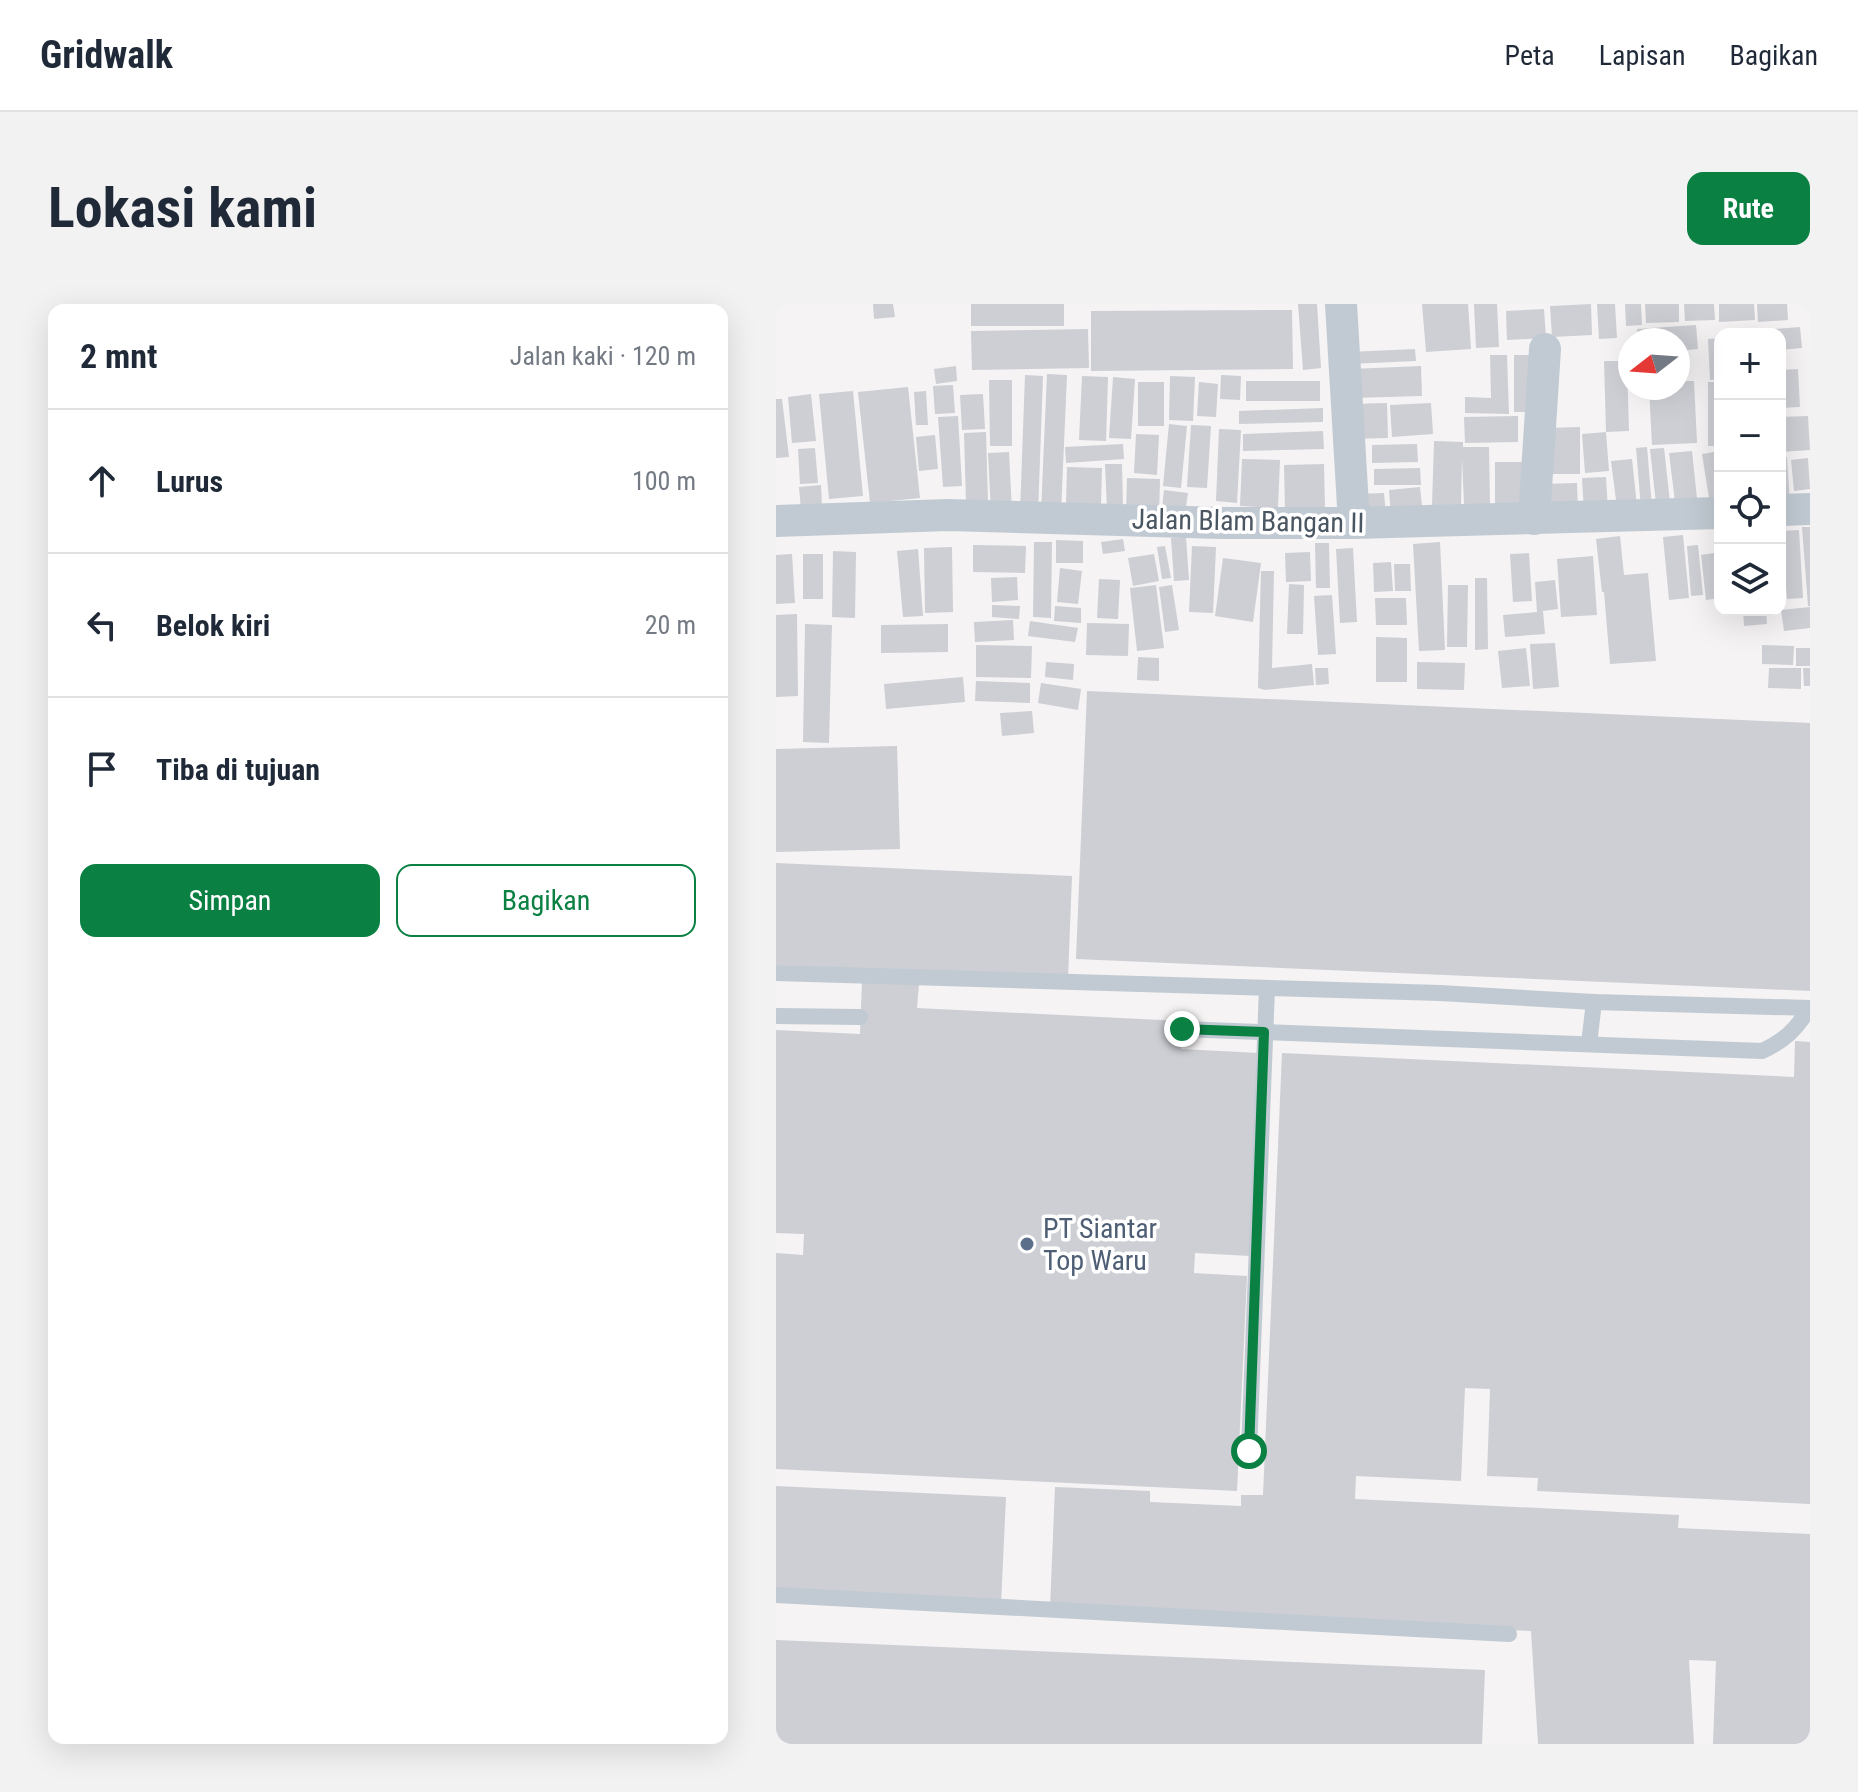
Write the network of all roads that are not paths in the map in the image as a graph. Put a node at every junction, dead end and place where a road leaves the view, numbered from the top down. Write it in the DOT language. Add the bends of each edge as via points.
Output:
graph roads {
  1 [pos="1341,304"];
  2 [pos="1545,349"];
  3 [pos="1810,509"];
  4 [pos="1786,510"];
  5 [pos="1714,513"];
  6 [pos="1534,519"];
  7 [pos="776,521"];
  8 [pos="1354,523"];
  9 [pos="776,973"];
  10 [pos="1267,988"];
  11 [pos="1594,1002"];
  12 [pos="1810,1008"];
  13 [pos="776,1016"];
  14 [pos="860,1017"];
  15 [pos="1182,1029"];
  16 [pos="1264,1032"];
  17 [pos="1589,1044"];
  18 [pos="1249,1451"];
  19 [pos="776,1595"];
  20 [pos="1509,1634"];
  1 -- 8 [label="street"];
  2 -- 6 [label="street"];
  3 -- 4 [label="street"];
  5 -- 6 [label="street, Jalan Blam Bangan II"];
  6 -- 8 [label="street, Jalan Blam Bangan II"];
  7 -- 8 [label="street, Jalan Blam Bangan II" via="948,515"];
  9 -- 10 [label="lane"];
  10 -- 11 [label="lane"];
  10 -- 16 [label="lane"];
  11 -- 12 [label="lane"];
  11 -- 17 [label="lane"];
  12 -- 17 [label="lane" via="1799,1026 1762,1051"];
  13 -- 14 [label="lane"];
  15 -- 16 [label="lane"];
  16 -- 17 [label="lane"];
  16 -- 18 [label="lane"];
  19 -- 20 [label="lane"];
}
